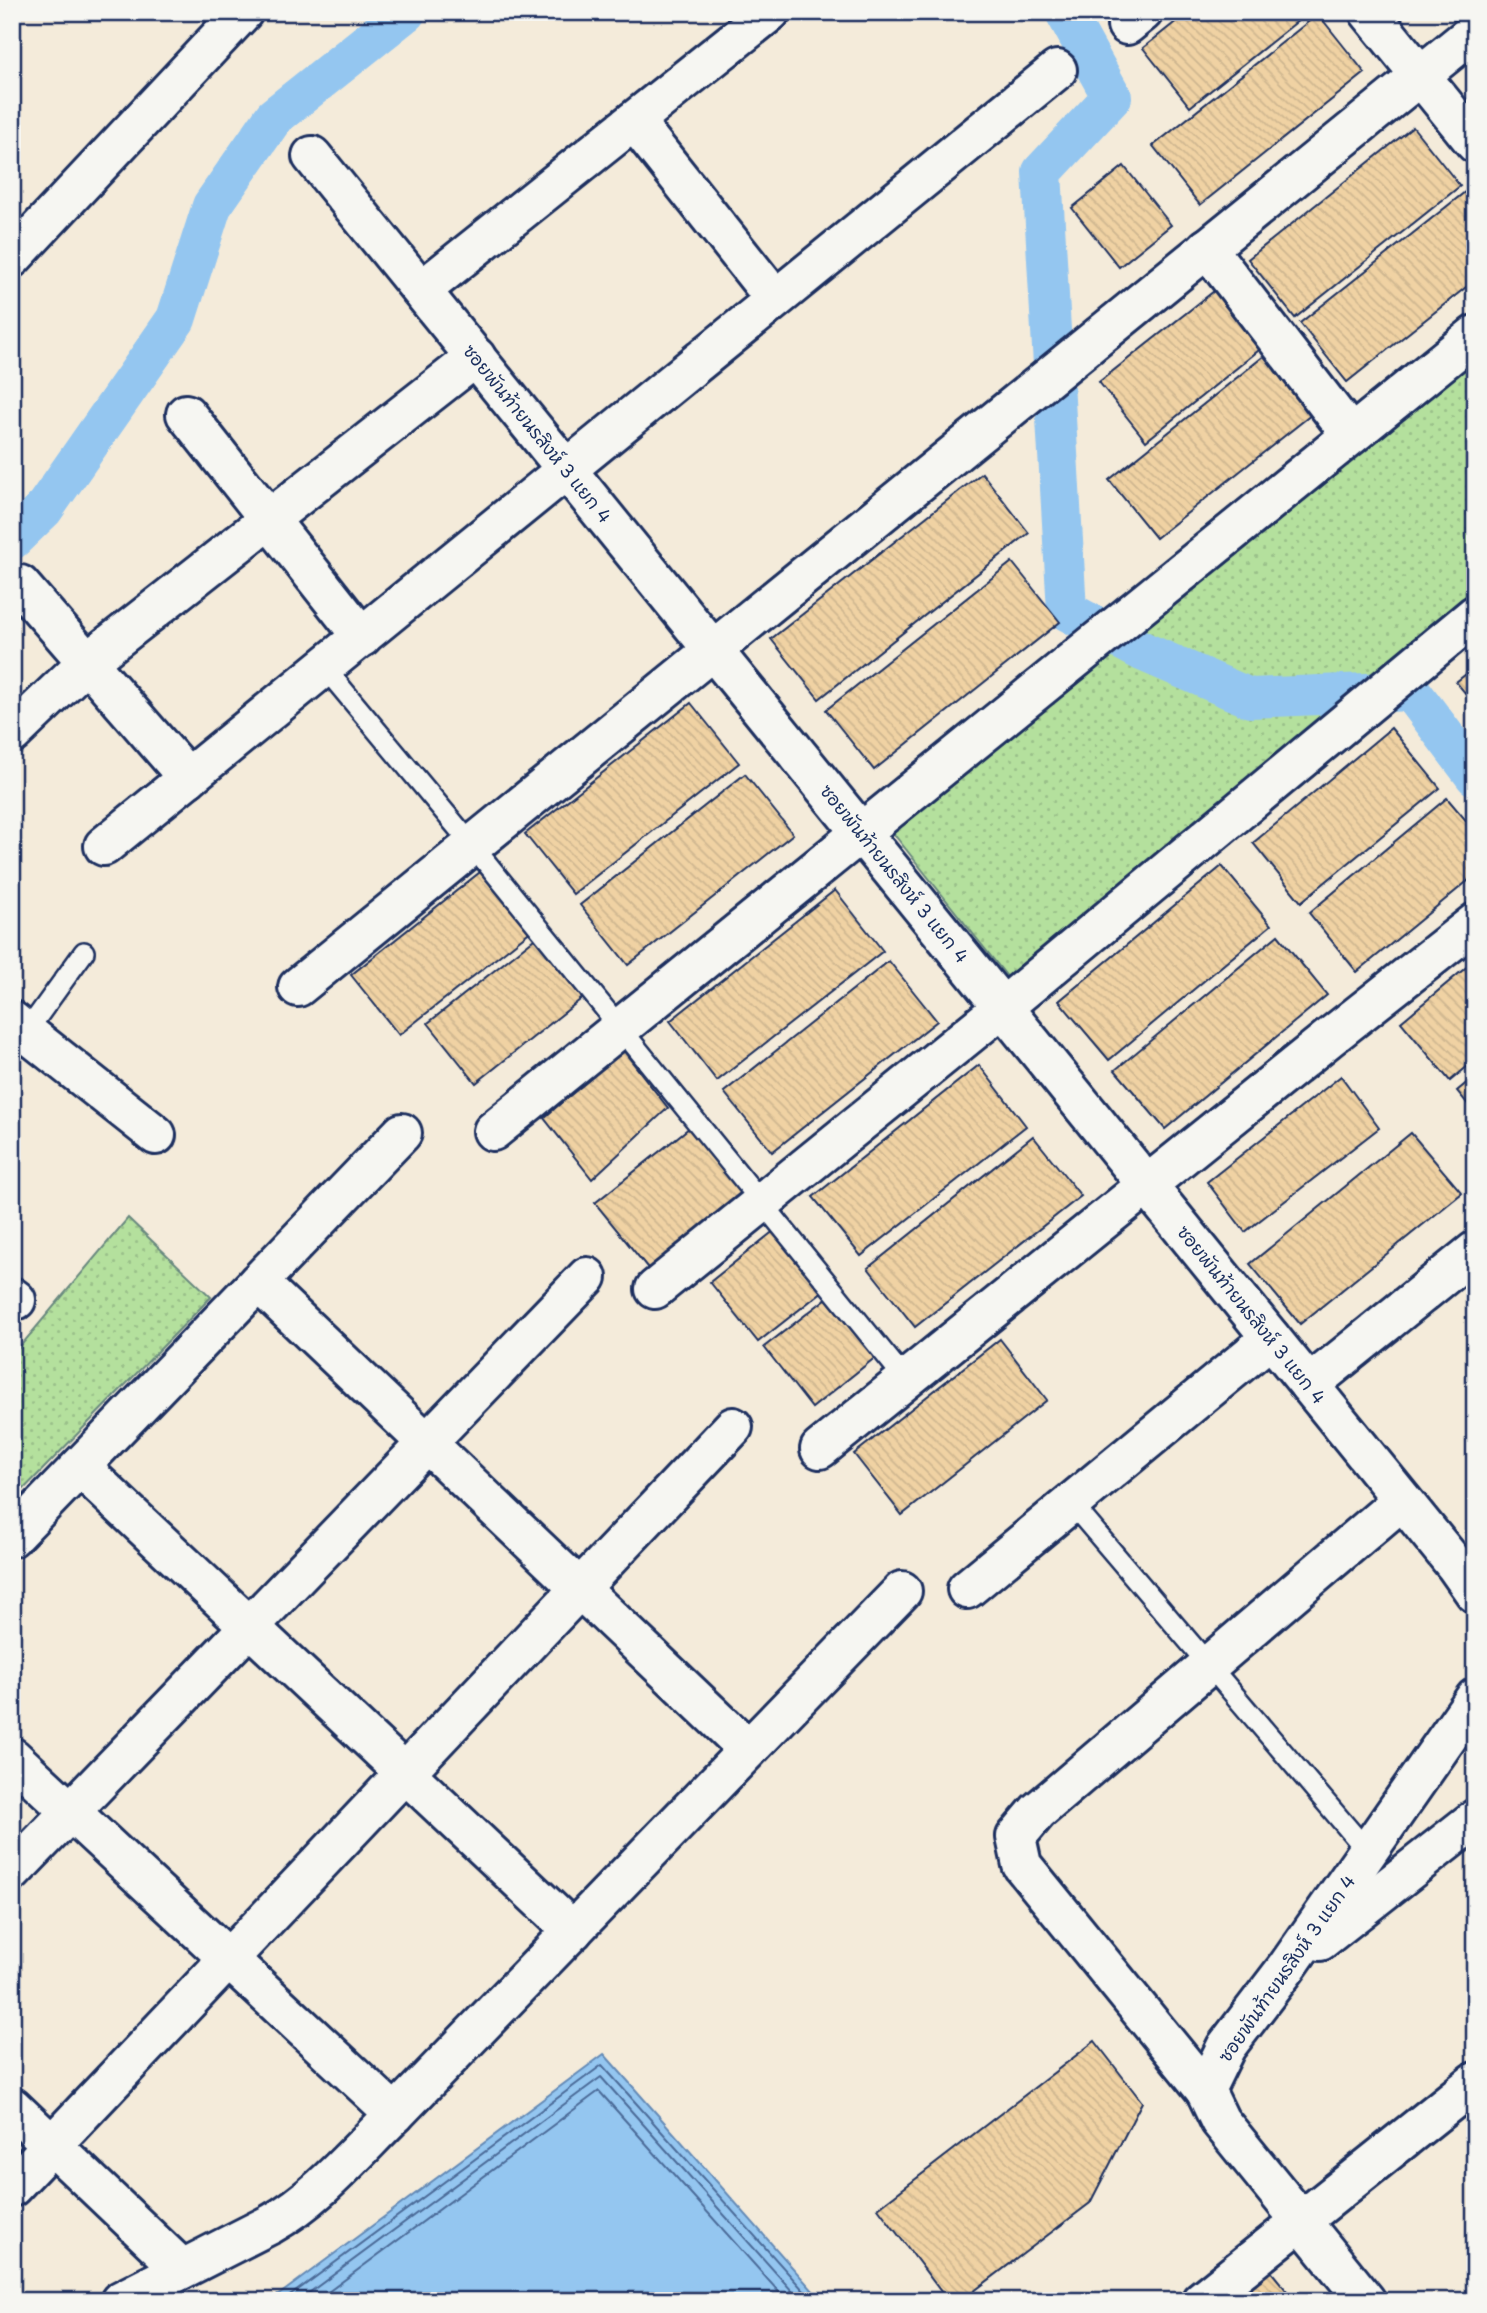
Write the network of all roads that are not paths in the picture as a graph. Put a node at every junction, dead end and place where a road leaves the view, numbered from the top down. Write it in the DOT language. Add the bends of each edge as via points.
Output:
graph roads {
  1 [pos="243,12"];
  2 [pos="769,12"];
  3 [pos="1369,12"];
  4 [pos="1475,31"];
  5 [pos="1058,70"];
  6 [pos="1420,75"];
  7 [pos="634,121"];
  8 [pos="1475,143"];
  9 [pos="312,156"];
  10 [pos="1207,248"];
  11 [pos="12,258"];
  12 [pos="422,290"];
  13 [pos="775,299"];
  14 [pos="1475,335"];
  15 [pos="476,357"];
  16 [pos="186,414"];
  17 [pos="1352,435"];
  18 [pos="567,469"];
  19 [pos="268,520"];
  20 [pos="20,585"];
  21 [pos="1475,615"];
  22 [pos="362,637"];
  23 [pos="713,649"];
  24 [pos="86,663"];
  25 [pos="324,667"];
  26 [pos="12,734"];
  27 [pos="188,778"];
  28 [pos="862,832"];
  29 [pos="472,845"];
  30 [pos="104,846"];
  31 [pos="1475,923"];
  32 [pos="84,952"];
  33 [pos="298,988"];
  34 [pos="1003,1007"];
  35 [pos="619,1029"];
  36 [pos="17,1035"];
  37 [pos="494,1131"];
  38 [pos="402,1133"];
  39 [pos="156,1135"];
  40 [pos="1147,1185"];
  41 [pos="761,1204"];
  42 [pos="1475,1251"];
  43 [pos="587,1277"];
  44 [pos="258,1282"];
  45 [pos="655,1289"];
  46 [pos="1271,1338"];
  47 [pos="906,1380"];
  48 [pos="1309,1385"];
  49 [pos="733,1427"];
  50 [pos="427,1443"];
  51 [pos="820,1449"];
  52 [pos="80,1466"];
  53 [pos="1402,1500"];
  54 [pos="1071,1503"];
  55 [pos="12,1537"];
  56 [pos="1468,1570"];
  57 [pos="580,1589"];
  58 [pos="967,1589"];
  59 [pos="902,1591"];
  60 [pos="250,1626"];
  61 [pos="1208,1666"];
  62 [pos="1475,1698"];
  63 [pos="748,1749"];
  64 [pos="12,1757"];
  65 [pos="405,1773"];
  66 [pos="71,1812"];
  67 [pos="1475,1819"];
  68 [pos="1368,1852"];
  69 [pos="12,1872"];
  70 [pos="573,1931"];
  71 [pos="229,1959"];
  72 [pos="1287,1967"];
  73 [pos="1475,2082"];
  74 [pos="1205,2090"];
  75 [pos="12,2107"];
  76 [pos="395,2114"];
  77 [pos="52,2145"];
  78 [pos="12,2187"];
  79 [pos="1301,2221"];
  80 [pos="182,2270"];
  81 [pos="120,2301"];
  82 [pos="1201,2301"];
  83 [pos="1366,2301"];
  1 -- 11 [label="street"];
  2 -- 7 [label="street"];
  3 -- 6 [label="street"];
  4 -- 6 [label="street"];
  5 -- 13 [label="street"];
  6 -- 8 [label="street"];
  6 -- 10 [label="street"];
  7 -- 12 [label="street"];
  7 -- 13 [label="street"];
  9 -- 12 [label="street, ซอยพันท้ายนรสิงห์ 3 แยก 4"];
  10 -- 17 [label="street"];
  10 -- 23 [label="street"];
  12 -- 15 [label="street, ซอยพันท้ายนรสิงห์ 3 แยก 4"];
  13 -- 18 [label="street"];
  14 -- 17 [label="street"];
  15 -- 18 [label="street, ซอยพันท้ายนรสิงห์ 3 แยก 4"];
  15 -- 19 [label="street"];
  16 -- 19 [label="street"];
  17 -- 28 [label="street"];
  18 -- 22 [label="street"];
  18 -- 23 [label="street, ซอยพันท้ายนรสิงห์ 3 แยก 4"];
  19 -- 22 [label="street"];
  19 -- 24 [label="street"];
  20 -- 24 [label="street"];
  21 -- 34 [label="street"];
  22 -- 25 [label="street"];
  23 -- 28 [label="street, ซอยพันท้ายนรสิงห์ 3 แยก 4"];
  23 -- 29 [label="street"];
  24 -- 26 [label="street"];
  24 -- 27 [label="street"];
  25 -- 27 [label="street"];
  25 -- 29 [label="lane"];
  27 -- 30 [label="street"];
  28 -- 34 [label="street, ซอยพันท้ายนรสิงห์ 3 แยก 4"];
  28 -- 35 [label="street"];
  29 -- 33 [label="street"];
  29 -- 35 [label="lane"];
  31 -- 40 [label="street"];
  32 -- 36 [label="lane"];
  34 -- 40 [label="street, ซอยพันท้ายนรสิงห์ 3 แยก 4"];
  34 -- 41 [label="street"];
  35 -- 37 [label="street"];
  35 -- 41 [label="lane"];
  36 -- 39 [label="street"];
  38 -- 44 [label="street"];
  40 -- 46 [label="street, ซอยพันท้ายนรสิงห์ 3 แยก 4"];
  40 -- 47 [label="street"];
  41 -- 45 [label="street"];
  41 -- 47 [label="lane"];
  42 -- 48 [label="street"];
  43 -- 50 [label="street"];
  44 -- 50 [label="street"];
  44 -- 52 [label="street"];
  46 -- 48 [label="street, ซอยพันท้ายนรสิงห์ 3 แยก 4"];
  46 -- 54 [label="street"];
  47 -- 51 [label="street"];
  48 -- 53 [label="street, ซอยพันท้ายนรสิงห์ 3 แยก 4"];
  49 -- 57 [label="street"];
  50 -- 57 [label="street"];
  50 -- 60 [label="street"];
  52 -- 55 [label="street"];
  52 -- 60 [label="street"];
  53 -- 56 [label="street, ซอยพันท้ายนรสิงห์ 3 แยก 4"];
  53 -- 61 [label="street"];
  54 -- 58 [label="street"];
  54 -- 61 [label="lane"];
  57 -- 63 [label="street"];
  57 -- 65 [label="street"];
  59 -- 63 [label="street"];
  60 -- 65 [label="street"];
  60 -- 66 [label="street"];
  61 -- 68 [label="lane"];
  61 -- 74 [label="street" via="1038,1811 1016,1837 1022,1865"];
  62 -- 68 [label="street, ซอยพันท้ายนรสิงห์ 3 แยก 4"];
  63 -- 70 [label="street"];
  64 -- 66 [label="street"];
  65 -- 70 [label="street"];
  65 -- 71 [label="street"];
  66 -- 69 [label="street"];
  66 -- 71 [label="street"];
  67 -- 72 [label="street"];
  68 -- 72 [label="street, ซอยพันท้ายนรสิงห์ 3 แยก 4"];
  70 -- 76 [label="street"];
  71 -- 76 [label="street"];
  71 -- 77 [label="street"];
  72 -- 74 [label="street, ซอยพันท้ายนรสิงห์ 3 แยก 4" via="1226,2047"];
  73 -- 79 [label="street"];
  74 -- 79 [label="street" via="1220,2121"];
  75 -- 77 [label="street"];
  76 -- 80 [label="street" via="288,2214"];
  77 -- 78 [label="street"];
  77 -- 80 [label="street"];
  79 -- 82 [label="street"];
  79 -- 83 [label="street"];
  80 -- 81 [label="street"];
}
